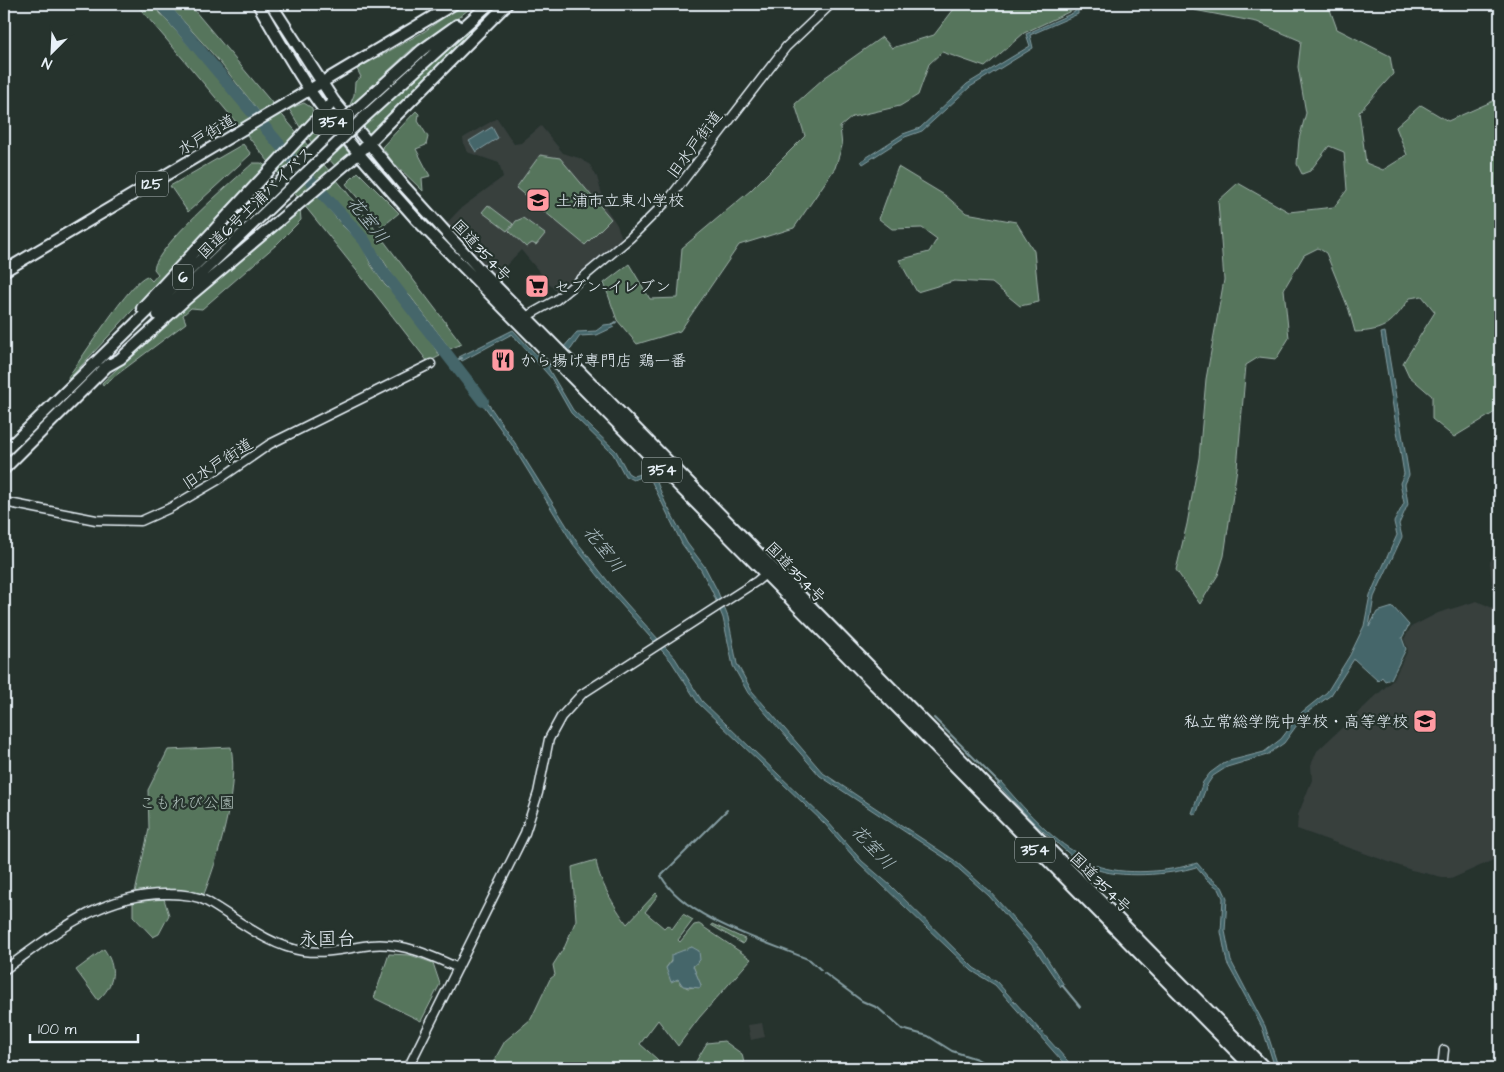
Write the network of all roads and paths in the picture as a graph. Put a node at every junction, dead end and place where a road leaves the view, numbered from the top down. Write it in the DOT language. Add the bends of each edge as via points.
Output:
graph roads {
  1 [pos="258,4"];
  2 [pos="271,4"];
  3 [pos="454,4"];
  4 [pos="488,4"];
  5 [pos="507,4"];
  6 [pos="831,4"];
  7 [pos="320,82"];
  8 [pos="309,89"];
  9 [pos="334,101"];
  10 [pos="325,110"];
  11 [pos="368,144"];
  12 [pos="358,154"];
  13 [pos="4,271"];
  14 [pos="520,320"];
  15 [pos="431,364"];
  16 [pos="104,368"];
  17 [pos="79,377"];
  18 [pos="4,452"];
  19 [pos="4,469"];
  20 [pos="4,502"];
  21 [pos="768,572"];
  22 [pos="458,968"];
  23 [pos="4,970"];
  24 [pos="1444,1050"];
  25 [pos="408,1068"];
  26 [pos="1252,1068"];
  27 [pos="1265,1068"];
  28 [pos="1442,1068"];
  1 -- 8 [label="highway, 国道354号"];
  2 -- 7 [label="highway, 国道354号"];
  3 -- 7 [label="highway, 水戸街道" via="411,32"];
  4 -- 16 [label="highway, 国道6号土浦バイパス / 6, bridge" via="360,121"];
  4 -- 17 [label="highway, 国道6号土浦バイパス / 6, bridge" via="422,50 352,112"];
  5 -- 11 [label="highway"];
  6 -- 14 [label="street, 旧水戸街道" via="786,47 669,199 630,238 556,300"];
  7 -- 8 [label="highway, 水戸街道 / 125"];
  7 -- 9 [label="highway, 国道354号 / 354"];
  8 -- 10 [label="highway, 国道354号 / 354"];
  8 -- 13 [label="highway, 水戸街道 / 125"];
  9 -- 10 [label="highway"];
  9 -- 11 [label="highway, 国道354号 / 354"];
  10 -- 12 [label="highway, 国道354号 / 354"];
  10 -- 17 [label="highway"];
  11 -- 12 [label="highway"];
  11 -- 14 [label="highway, 国道354号 / 354"];
  12 -- 14 [label="highway, 国道354号 / 354" via="416,219"];
  12 -- 16 [label="highway" via="120,359"];
  14 -- 21 [label="highway, 国道354号 / 354"];
  15 -- 20 [label="street, 旧水戸街道" via="270,444 218,480 141,521 96,520"];
  16 -- 19 [label="highway, 国道6号土浦バイパス / 6"];
  17 -- 18 [label="highway, 国道6号土浦バイパス / 6"];
  21 -- 22 [label="street" via="582,694 569,707 549,739 538,793 525,833"];
  21 -- 26 [label="highway, 国道354号 / 354"];
  21 -- 27 [label="highway, 国道354号 / 354"];
  22 -- 23 [label="street" via="429,955 391,945 327,952 302,951 275,943 202,899 160,893 122,899 87,913"];
  22 -- 25 [label="street"];
  24 -- 28 [label="street"];
}
